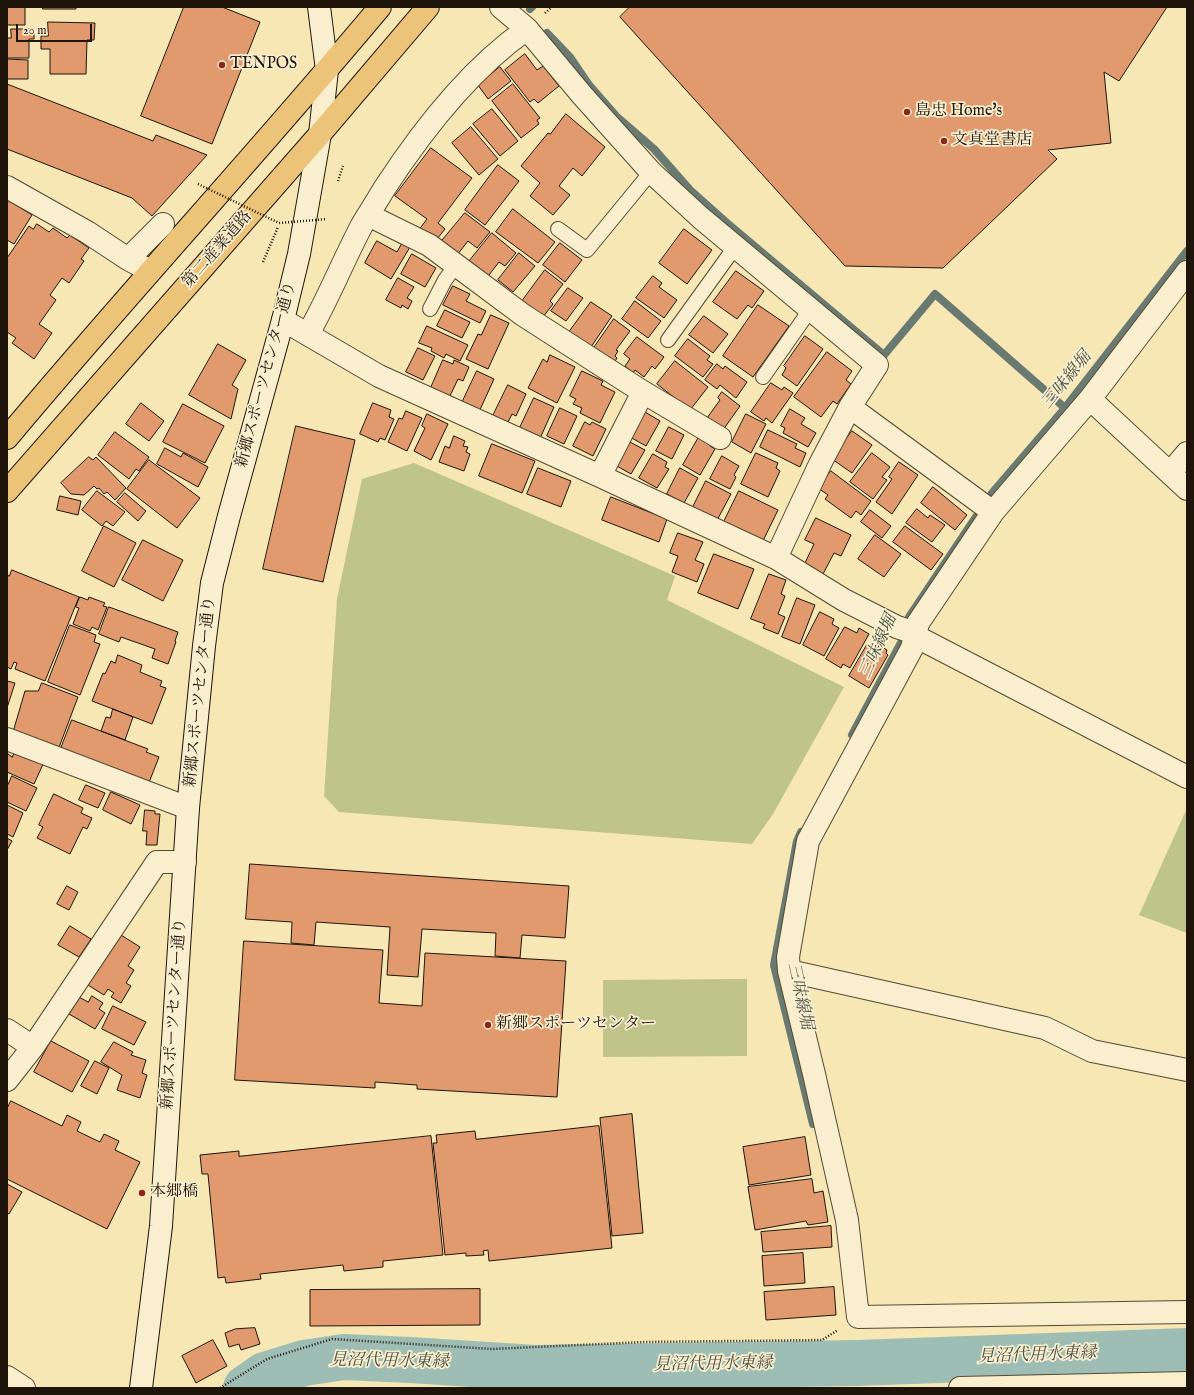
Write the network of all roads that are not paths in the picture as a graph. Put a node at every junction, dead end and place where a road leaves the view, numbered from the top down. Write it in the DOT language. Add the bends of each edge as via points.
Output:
graph roads {
  1 [pos="380,7"];
  2 [pos="428,7"];
  3 [pos="501,7"];
  4 [pos="316,8"];
  5 [pos="527,29"];
  6 [pos="327,70"];
  7 [pos="320,134"];
  8 [pos="651,172"];
  9 [pos="7,187"];
  10 [pos="368,215"];
  11 [pos="163,224"];
  12 [pos="558,229"];
  13 [pos="735,247"];
  14 [pos="128,259"];
  15 [pos="456,264"];
  16 [pos="150,271"];
  17 [pos="1187,272"];
  18 [pos="430,309"];
  19 [pos="810,310"];
  20 [pos="283,320"];
  21 [pos="308,334"];
  22 [pos="668,340"];
  23 [pos="763,378"];
  24 [pos="644,392"];
  25 [pos="1090,399"];
  26 [pos="850,406"];
  27 [pos="10,429"];
  28 [pos="720,438"];
  29 [pos="1187,453"];
  30 [pos="1170,473"];
  31 [pos="600,476"];
  32 [pos="1187,489"];
  33 [pos="7,491"];
  34 [pos="993,512"];
  35 [pos="776,558"];
  36 [pos="907,631"];
  37 [pos="7,739"];
  38 [pos="1187,777"];
  39 [pos="188,808"];
  40 [pos="185,862"];
  41 [pos="789,972"];
  42 [pos="7,1030"];
  43 [pos="33,1047"];
  44 [pos="1187,1070"];
  45 [pos="7,1080"];
  46 [pos="1187,1312"];
  47 [pos="7,1377"];
  48 [pos="1177,1385"];
  49 [pos="24,1388"];
  50 [pos="141,1388"];
  51 [pos="960,1388"];
  1 -- 6 [label="main road"];
  2 -- 7 [label="main road, 第二産業道路"];
  3 -- 5 [label="street"];
  4 -- 6 [label="street, 新郷スポーツセンター通り"];
  5 -- 8 [label="street" via="582,96"];
  5 -- 10 [label="street" via="496,53 435,119 400,165"];
  6 -- 7 [label="street, 新郷スポーツセンター通り"];
  6 -- 16 [label="main road"];
  7 -- 20 [label="street, 新郷スポーツセンター通り" via="299,254"];
  7 -- 33 [label="main road, 第二産業道路"];
  8 -- 12 [label="lane" via="587,250"];
  8 -- 13 [label="street"];
  9 -- 14 [label="street"];
  10 -- 15 [label="street" via="429,245"];
  10 -- 21 [label="street"];
  11 -- 14 [label="street"];
  13 -- 19 [label="street"];
  13 -- 22 [label="lane"];
  14 -- 16 [label="street"];
  15 -- 18 [label="lane"];
  15 -- 24 [label="street" via="523,315"];
  16 -- 27 [label="main road"];
  17 -- 25 [label="street"];
  19 -- 23 [label="lane"];
  19 -- 26 [label="street" via="877,366"];
  20 -- 21 [label="street"];
  20 -- 39 [label="street, 新郷スポーツセンター通り" via="212,583"];
  21 -- 31 [label="street" via="379,376"];
  24 -- 28 [label="street"];
  24 -- 31 [label="street"];
  25 -- 30 [label="street"];
  25 -- 34 [label="street"];
  26 -- 34 [label="street"];
  26 -- 35 [label="street"];
  29 -- 30 [label="street"];
  30 -- 32 [label="street"];
  31 -- 35 [label="street"];
  34 -- 36 [label="street" via="918,623"];
  35 -- 36 [label="street" via="844,600"];
  36 -- 38 [label="street"];
  36 -- 41 [label="street" via="912,648 808,841 788,957"];
  37 -- 39 [label="street"];
  39 -- 40 [label="street, 新郷スポーツセンター通り"];
  40 -- 43 [label="street" via="157,862"];
  40 -- 50 [label="street, 新郷スポーツセンター通り" via="160,1226"];
  41 -- 44 [label="street" via="1045,1028 1092,1051"];
  41 -- 46 [label="street" via="847,1220 858,1317"];
  42 -- 43 [label="street"];
  43 -- 45 [label="street"];
  47 -- 49 [label="street"];
  48 -- 51 [label="street"];
}
